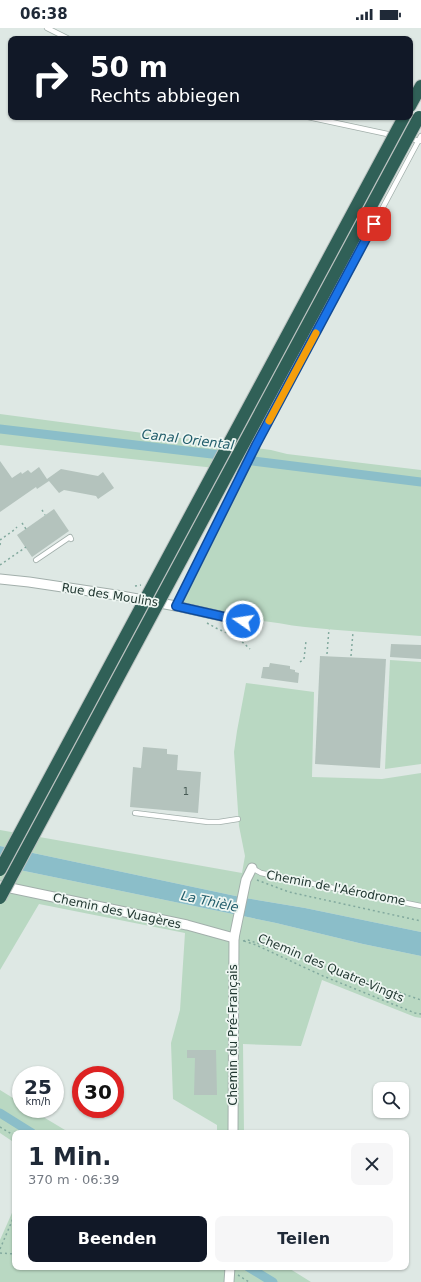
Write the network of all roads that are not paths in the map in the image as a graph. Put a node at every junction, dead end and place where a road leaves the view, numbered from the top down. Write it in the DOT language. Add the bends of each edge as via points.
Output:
graph roads {
  1 [pos="47,28"];
  2 [pos="63,36"];
  3 [pos="421,86"];
  4 [pos="413,101"];
  5 [pos="421,114"];
  6 [pos="322,120"];
  7 [pos="402,120"];
  8 [pos="421,136"];
  9 [pos="420,141"];
  10 [pos="71,539"];
  11 [pos="36,560"];
  12 [pos="0,579"];
  13 [pos="176,606"];
  14 [pos="243,621"];
  15 [pos="135,813"];
  16 [pos="238,819"];
  17 [pos="252,868"];
  18 [pos="0,870"];
  19 [pos="0,886"];
  20 [pos="0,898"];
  21 [pos="421,906"];
  22 [pos="237,937"];
  23 [pos="232,1130"];
  24 [pos="230,1270"];
  25 [pos="229,1282"];
  1 -- 2 [label="lane"];
  3 -- 4 [label="highway"];
  5 -- 20 [label="highway, bridge"];
  6 -- 9 [label="lane"];
  7 -- 18 [label="highway, bridge"];
  8 -- 9 [label="lane"];
  9 -- 13 [label="lane" via="256,445"];
  10 -- 11 [label="lane" via="70,537"];
  12 -- 13 [label="street, Rue des Moulins"];
  13 -- 14 [label="street, Rue des Moulins"];
  15 -- 16 [label="lane" via="208,822"];
  17 -- 21 [label="lane, Chemin de l'Aérodrome" via="261,873"];
  17 -- 22 [label="street, Chemin du Pré-Français" via="247,878"];
  19 -- 22 [label="street, Chemin des Vuagères"];
  22 -- 23 [label="street, Chemin du Pré-Français"];
  24 -- 25 [label="street"];
}
